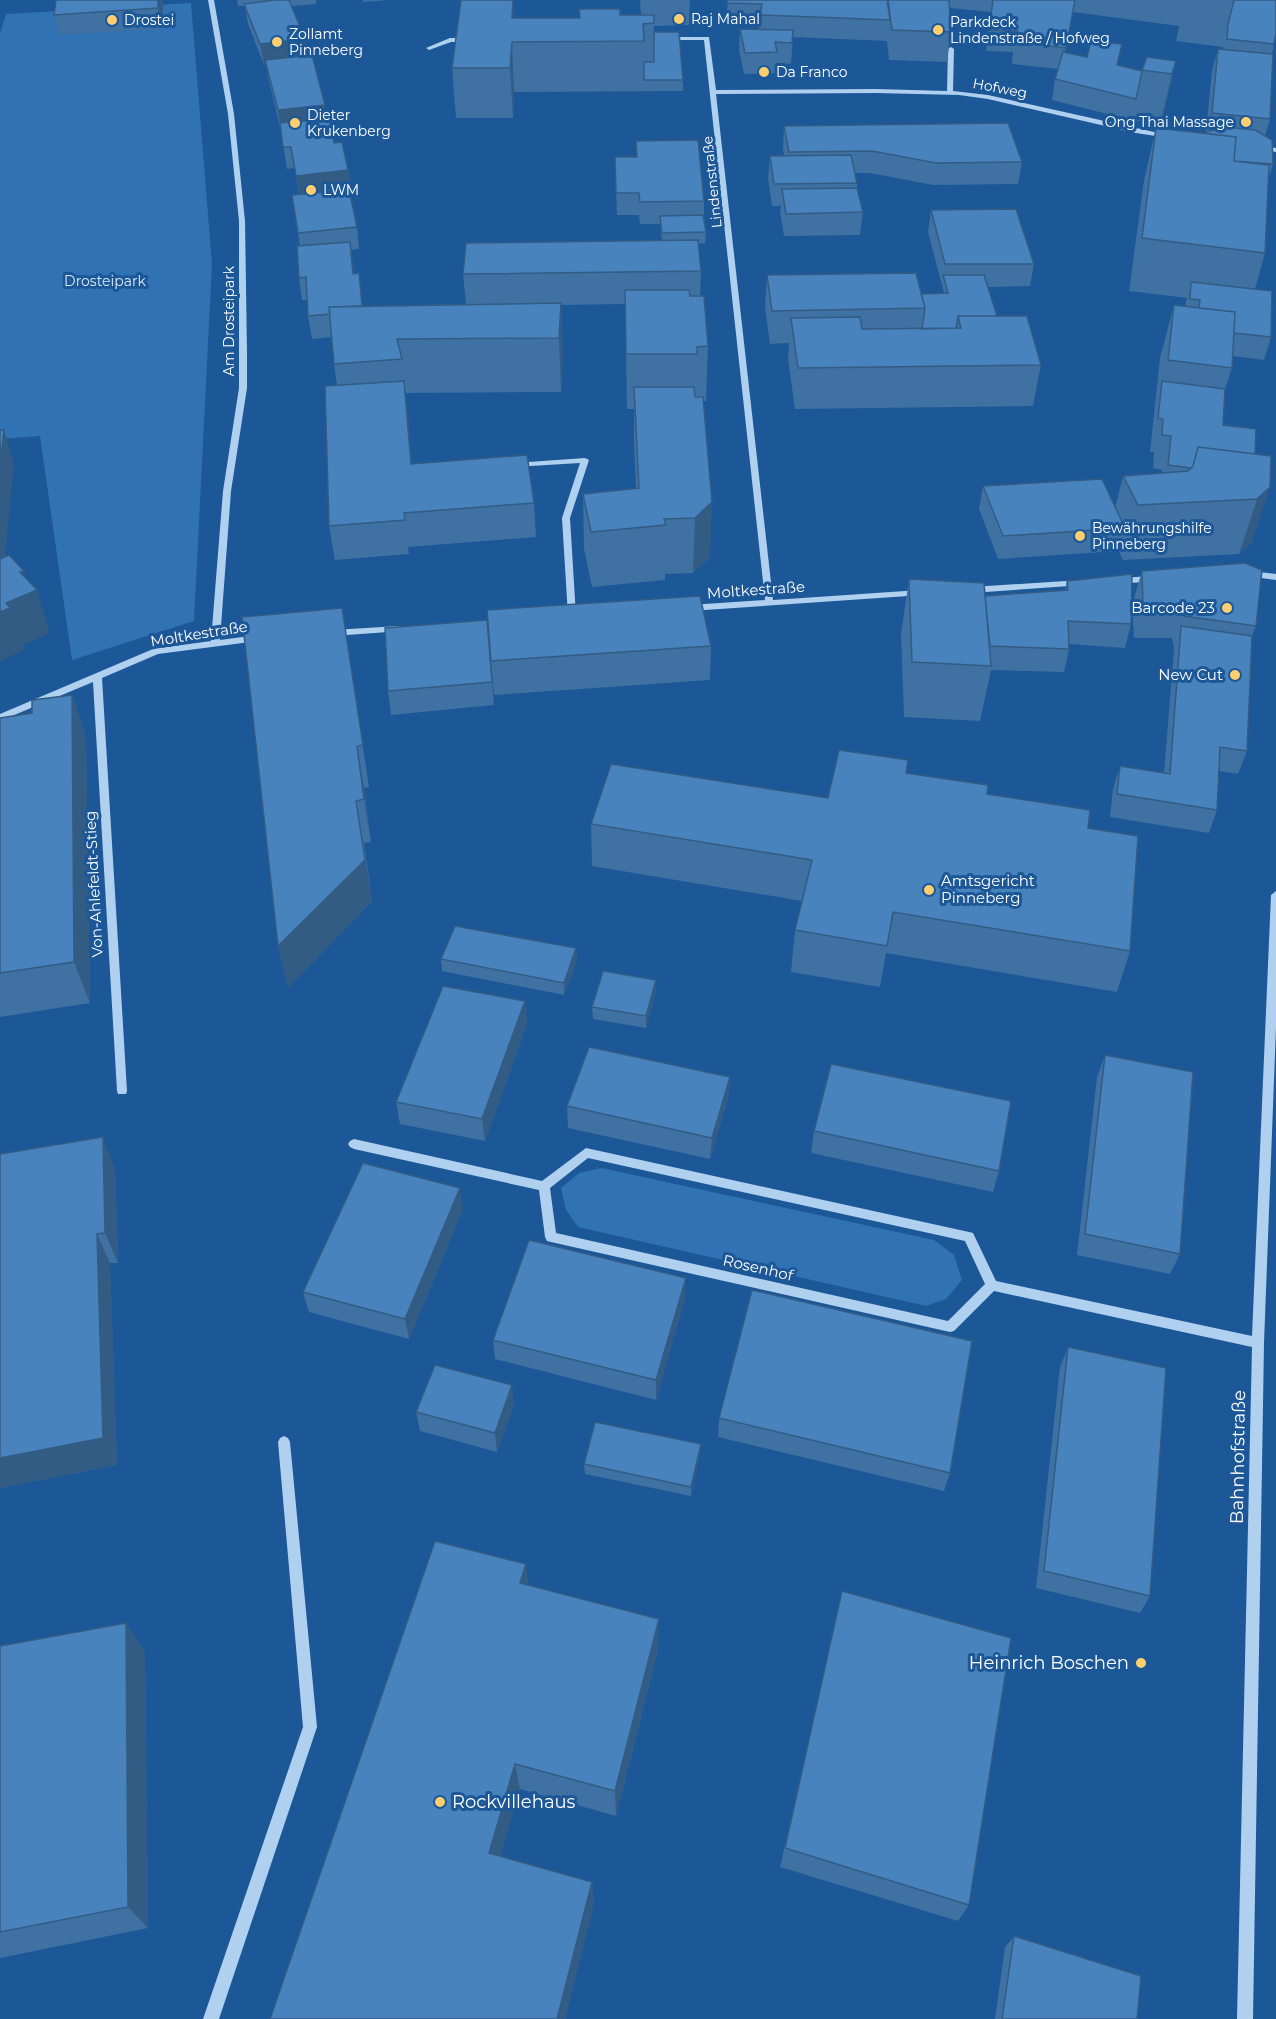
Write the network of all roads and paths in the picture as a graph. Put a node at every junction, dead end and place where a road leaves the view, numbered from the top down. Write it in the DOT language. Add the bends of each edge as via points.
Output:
graph roads {
  1 [pos="211,0"];
  2 [pos="660,38"];
  3 [pos="473,39"];
  4 [pos="429,48"];
  5 [pos="951,49"];
  6 [pos="714,92"];
  7 [pos="950,92"];
  8 [pos="1181,137"];
  9 [pos="1250,147"];
  10 [pos="1276,150"];
  11 [pos="508,466"];
  12 [pos="1239,574"];
  13 [pos="1161,578"];
  14 [pos="1276,578"];
  15 [pos="1103,582"];
  16 [pos="1092,583"];
  17 [pos="963,591"];
  18 [pos="928,593"];
  19 [pos="769,602"];
  20 [pos="676,609"];
  21 [pos="584,616"];
  22 [pos="572,617"];
  23 [pos="560,618"];
  24 [pos="405,628"];
  25 [pos="322,633"];
  26 [pos="263,638"];
  27 [pos="215,643"];
  28 [pos="97,675"];
  29 [pos="0,718"];
  30 [pos="1276,896"];
  31 [pos="122,1091"];
  32 [pos="354,1144"];
  33 [pos="543,1186"];
  34 [pos="992,1285"];
  35 [pos="1258,1343"];
  36 [pos="284,1442"];
  37 [pos="211,2019"];
  38 [pos="1245,2019"];
  1 -- 27 [label="street, Am Drosteipark" via="231,114 242,221 243,353 243,388 227,491"];
  2 -- 6 [label="street, Lindenstraße" via="707,38"];
  3 -- 4 [label="street" via="450,40"];
  5 -- 7 [label="street"];
  6 -- 7 [label="street, Hofweg"];
  6 -- 19 [label="street, Lindenstraße"];
  7 -- 8 [label="street, Hofweg"];
  9 -- 10 [label="street"];
  11 -- 22 [label="street" via="585,460 567,518"];
  12 -- 14 [label="street"];
  13 -- 15 [label="street"];
  16 -- 17 [label="street"];
  18 -- 19 [label="street, Moltkestraße"];
  19 -- 20 [label="street, Moltkestraße"];
  21 -- 22 [label="street"];
  22 -- 23 [label="street"];
  24 -- 25 [label="street"];
  26 -- 27 [label="street, Moltkestraße"];
  27 -- 28 [label="street, Moltkestraße" via="156,651"];
  28 -- 29 [label="street, Moltkestraße"];
  28 -- 31 [label="street, Von-Ahlefeldt-Stieg"];
  30 -- 35 [label="street, Bahnhofstraße"];
  32 -- 33 [label="street"];
  33 -- 34 [label="street" via="585,1153 969,1237"];
  33 -- 34 [label="street, Rosenhof" via="551,1237 950,1327"];
  34 -- 35 [label="street"];
  35 -- 38 [label="street, Bahnhofstraße"];
  36 -- 37 [label="street" via="309,1727"];
}
